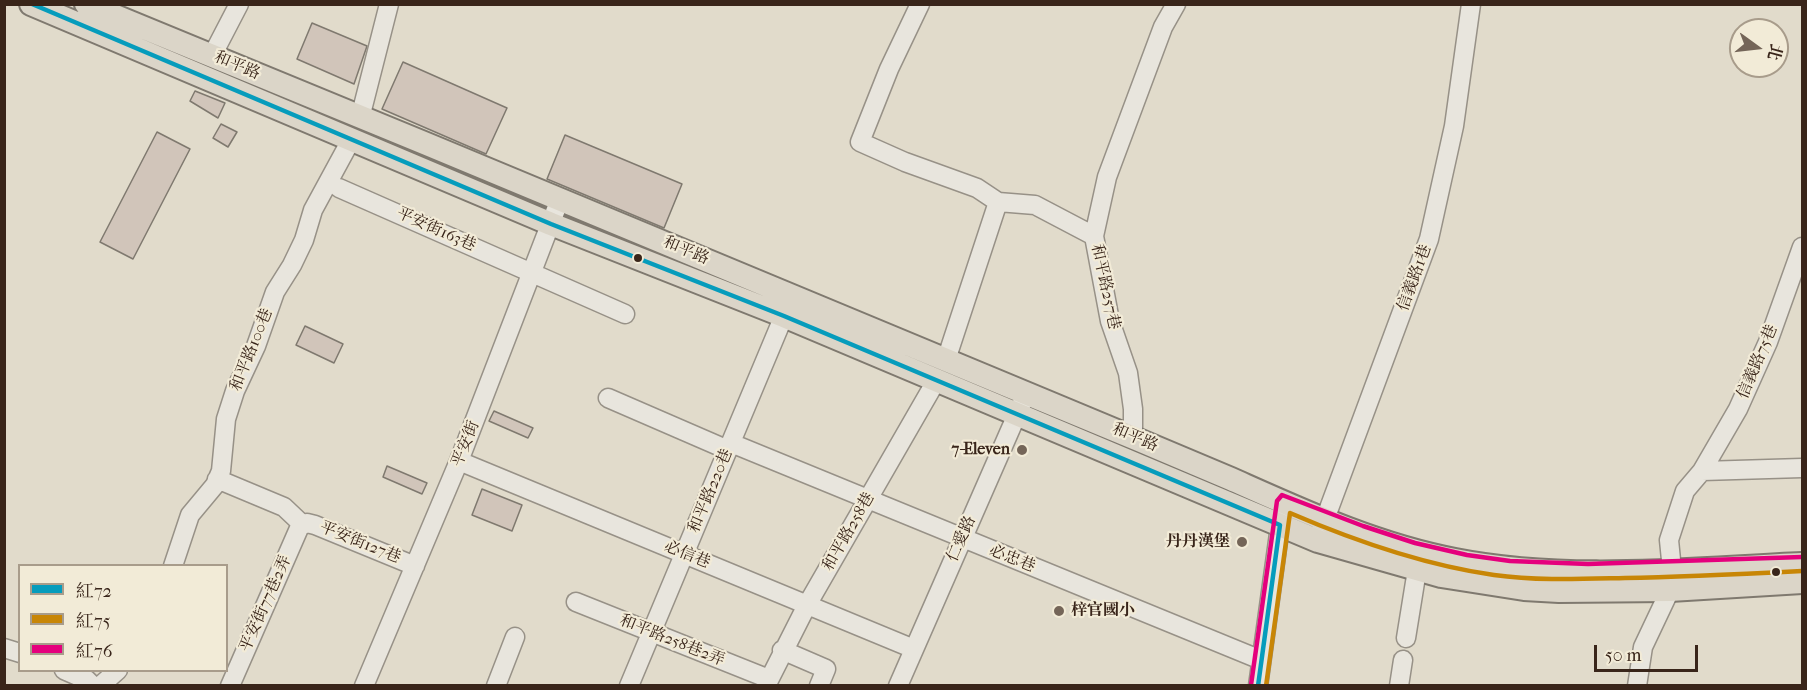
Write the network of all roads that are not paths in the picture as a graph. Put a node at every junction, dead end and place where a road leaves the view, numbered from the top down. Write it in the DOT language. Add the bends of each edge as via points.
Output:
graph roads {
  1 [pos="31,4"];
  2 [pos="86,4"];
  3 [pos="239,4"];
  4 [pos="390,4"];
  5 [pos="920,4"];
  6 [pos="1176,4"];
  7 [pos="1471,4"];
  8 [pos="144,28"];
  9 [pos="136,49"];
  10 [pos="212,56"];
  11 [pos="360,118"];
  12 [pos="351,140"];
  13 [pos="339,188"];
  14 [pos="560,199"];
  15 [pos="998,202"];
  16 [pos="551,224"];
  17 [pos="1094,236"];
  18 [pos="1803,247"];
  19 [pos="532,273"];
  20 [pos="788,306"];
  21 [pos="625,314"];
  22 [pos="946,360"];
  23 [pos="936,381"];
  24 [pos="608,398"];
  25 [pos="1021,403"];
  26 [pos="1133,437"];
  27 [pos="729,446"];
  28 [pos="459,461"];
  29 [pos="1803,468"];
  30 [pos="1702,471"];
  31 [pos="217,479"];
  32 [pos="867,499"];
  33 [pos="1284,502"];
  34 [pos="303,525"];
  35 [pos="1280,525"];
  36 [pos="1321,531"];
  37 [pos="962,539"];
  38 [pos="684,554"];
  39 [pos="174,564"];
  40 [pos="1803,564"];
  41 [pos="416,566"];
  42 [pos="1417,570"];
  43 [pos="1671,580"];
  44 [pos="1803,582"];
  45 [pos="576,602"];
  46 [pos="807,605"];
  47 [pos="651,633"];
  48 [pos="515,637"];
  49 [pos="1406,638"];
  50 [pos="914,649"];
  51 [pos="782,650"];
  52 [pos="1261,660"];
  53 [pos="1403,660"];
  54 [pos="69,672"];
  55 [pos="116,672"];
  56 [pos="767,682"];
  57 [pos="93,686"];
  58 [pos="100,686"];
  59 [pos="230,686"];
  60 [pos="364,686"];
  61 [pos="496,686"];
  62 [pos="629,686"];
  63 [pos="819,686"];
  64 [pos="898,686"];
  65 [pos="1258,686"];
  66 [pos="1399,686"];
  67 [pos="1637,686"];
  1 -- 9 [label="main road, 和平路"];
  2 -- 8 [label="main road, 和平路"];
  3 -- 10 [label="street"];
  4 -- 11 [label="street"];
  5 -- 15 [label="street" via="860,142 976,188"];
  6 -- 17 [label="street, 和平路257巷" via="1163,27 1107,177"];
  7 -- 36 [label="street, 信義路1巷" via="1454,126 1429,239"];
  8 -- 9 [label="main road"];
  8 -- 10 [label="main road, 和平路"];
  9 -- 12 [label="main road, 和平路"];
  10 -- 11 [label="main road, 和平路"];
  11 -- 14 [label="main road, 和平路"];
  12 -- 16 [label="main road, 和平路"];
  12 -- 31 [label="street, 和平路100巷" via="313,210 292,265 275,292 235,391 226,419"];
  13 -- 19 [label="street, 平安街163巷"];
  14 -- 16 [label="street, 平安街"];
  14 -- 20 [label="main road, 和平路"];
  15 -- 17 [label="street" via="1035,205"];
  15 -- 22 [label="street"];
  16 -- 19 [label="street, 平安街"];
  16 -- 20 [label="main road, 和平路"];
  17 -- 26 [label="street, 和平路257巷" via="1110,321 1128,373"];
  18 -- 30 [label="street, 信義路75巷" via="1747,390"];
  19 -- 21 [label="street, 平安街163巷"];
  19 -- 28 [label="street, 平安街"];
  20 -- 22 [label="main road, 和平路"];
  20 -- 23 [label="main road, 和平路"];
  20 -- 27 [label="street, 和平路220巷"];
  22 -- 25 [label="main road, 和平路"];
  23 -- 25 [label="main road, 和平路"];
  23 -- 32 [label="street, 和平路258巷"];
  24 -- 27 [label="street, 必忠巷"];
  25 -- 26 [label="main road, 和平路"];
  25 -- 35 [label="main road, 和平路"];
  25 -- 37 [label="street, 仁愛路"];
  26 -- 33 [label="main road, 和平路"];
  27 -- 32 [label="street, 必忠巷"];
  27 -- 38 [label="street, 和平路220巷"];
  28 -- 38 [label="street, 必信巷"];
  28 -- 41 [label="street, 平安街"];
  29 -- 30 [label="street"];
  30 -- 43 [label="street, 信義路75巷" via="1685,491 1669,540"];
  31 -- 34 [label="street" via="284,507"];
  31 -- 39 [label="street, 和平路100巷" via="190,514"];
  32 -- 37 [label="street, 必忠巷"];
  32 -- 46 [label="street, 和平路258巷"];
  33 -- 35 [label="street"];
  33 -- 36 [label="main road, 和平路"];
  34 -- 41 [label="street, 平安街127巷" via="315,525"];
  34 -- 59 [label="street, 平安街77巷2弄"];
  35 -- 36 [label="main road, 和平路"];
  35 -- 52 [label="street"];
  36 -- 42 [label="main road"];
  36 -- 43 [label="main road" via="1493,567"];
  37 -- 50 [label="street, 仁愛路"];
  37 -- 52 [label="street, 必忠巷"];
  38 -- 46 [label="street, 必信巷"];
  38 -- 47 [label="street, 和平路220巷"];
  40 -- 43 [label="main road"];
  41 -- 60 [label="street, 平安街"];
  42 -- 43 [label="main road" via="1479,583 1559,591"];
  42 -- 49 [label="street"];
  43 -- 44 [label="main road"];
  43 -- 67 [label="street" via="1643,647"];
  45 -- 47 [label="street, 和平路258巷2弄"];
  46 -- 50 [label="street, 必信巷"];
  46 -- 51 [label="street, 和平路258巷"];
  47 -- 56 [label="street, 和平路258巷2弄"];
  47 -- 62 [label="street, 和平路220巷"];
  48 -- 61 [label="street"];
  50 -- 64 [label="street, 仁愛路"];
  51 -- 56 [label="street, 和平路258巷"];
  51 -- 63 [label="street" via="826,669"];
  52 -- 65 [label="street"];
  53 -- 66 [label="street"];
  54 -- 57 [label="street"];
  55 -- 58 [label="street"];
}
